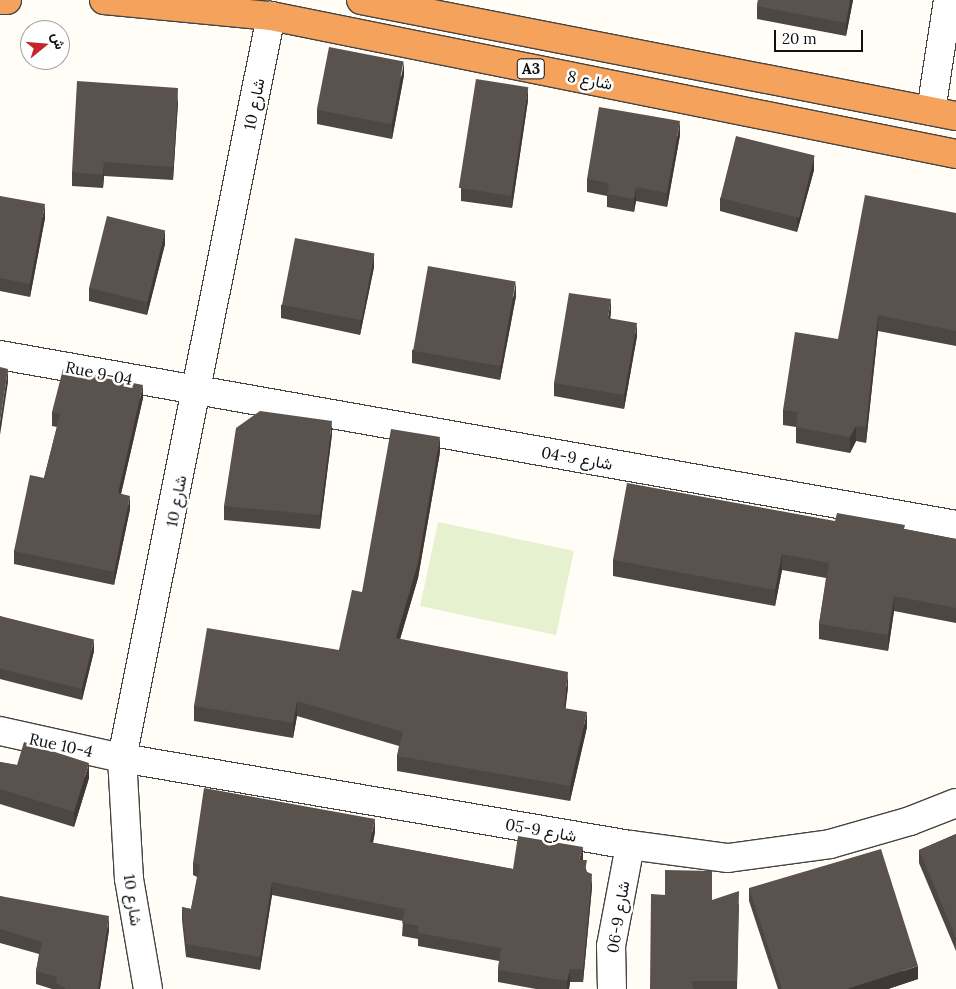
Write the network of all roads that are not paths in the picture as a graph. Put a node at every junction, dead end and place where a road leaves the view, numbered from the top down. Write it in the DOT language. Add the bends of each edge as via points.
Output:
graph roads {
  1 [pos="0,0"];
  2 [pos="7,0"];
  3 [pos="104,0"];
  4 [pos="361,0"];
  5 [pos="948,0"];
  6 [pos="271,16"];
  7 [pos="943,113"];
  8 [pos="956,154"];
  9 [pos="0,355"];
  10 [pos="198,392"];
  11 [pos="956,524"];
  12 [pos="0,732"];
  13 [pos="122,758"];
  14 [pos="956,803"];
  15 [pos="630,845"];
  16 [pos="148,989"];
  17 [pos="612,989"];
  1 -- 2 [label="highway"];
  3 -- 6 [label="highway, شارع 8 / A3"];
  4 -- 7 [label="highway, A3"];
  5 -- 7 [label="street"];
  6 -- 8 [label="highway, شارع 8 / A3"];
  6 -- 10 [label="street, شارع 10"];
  9 -- 10 [label="street, Rue 9-04"];
  10 -- 11 [label="street, شارع 9-04"];
  10 -- 13 [label="street, شارع 10"];
  12 -- 13 [label="street, Rue 10-4"];
  13 -- 15 [label="street, شارع 9-05"];
  13 -- 16 [label="street, شارع 10" via="129,879"];
  14 -- 15 [label="street, شارع 9-05" via="910,821 830,844 728,858"];
  15 -- 17 [label="street, شارع 9-06" via="611,946"];
}
